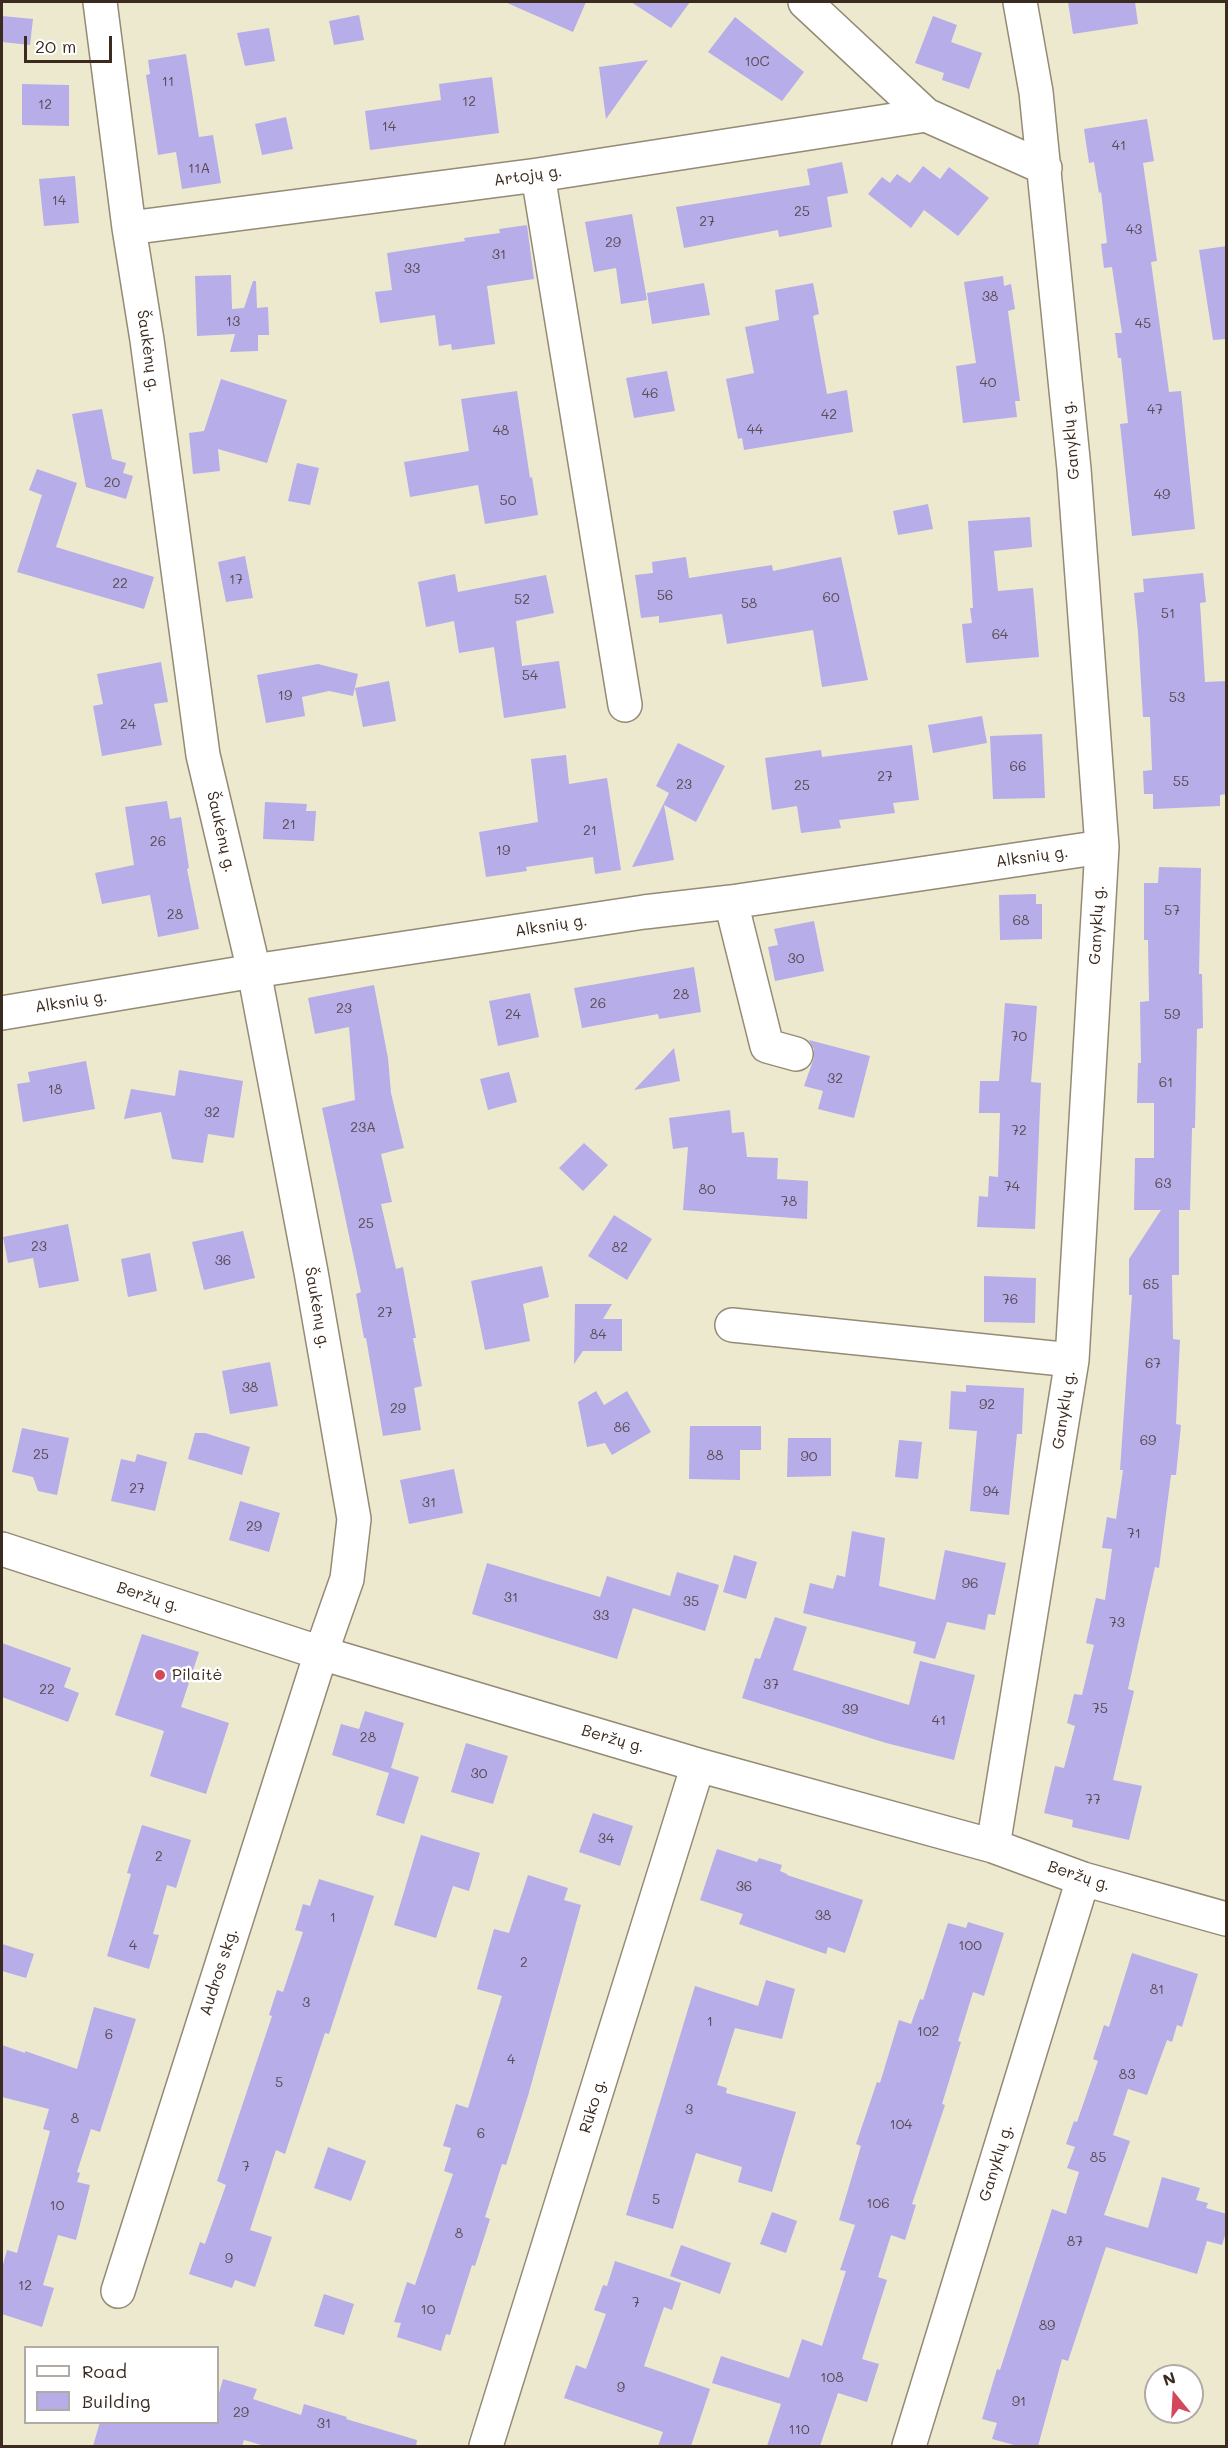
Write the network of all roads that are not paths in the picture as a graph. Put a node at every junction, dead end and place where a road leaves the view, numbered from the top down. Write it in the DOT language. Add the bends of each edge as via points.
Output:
graph roads {
  1 [pos="100,2"];
  2 [pos="804,2"];
  3 [pos="1020,2"];
  4 [pos="926,115"];
  5 [pos="1045,168"];
  6 [pos="538,175"];
  7 [pos="129,228"];
  8 [pos="625,705"];
  9 [pos="1102,847"];
  10 [pos="731,902"];
  11 [pos="254,971"];
  12 [pos="2,1013"];
  13 [pos="796,1054"];
  14 [pos="732,1325"];
  15 [pos="1072,1360"];
  16 [pos="2,1549"];
  17 [pos="321,1653"];
  18 [pos="698,1765"];
  19 [pos="993,1846"];
  20 [pos="1083,1879"];
  21 [pos="1227,1919"];
  22 [pos="118,2290"];
  23 [pos="486,2446"];
  24 [pos="909,2446"];
  1 -- 7 [label="street, Šaukėnų g."];
  2 -- 4 [label="street"];
  3 -- 5 [label="street, Ganyklų g."];
  4 -- 5 [label="street"];
  4 -- 6 [label="street, Artojų g."];
  5 -- 9 [label="street, Ganyklų g." via="1074,469"];
  6 -- 7 [label="street, Artojų g."];
  6 -- 8 [label="street"];
  7 -- 11 [label="street, Šaukėnų g." via="204,755"];
  9 -- 10 [label="street, Alksnių g."];
  9 -- 15 [label="street, Ganyklų g."];
  10 -- 11 [label="street, Alksnių g."];
  10 -- 13 [label="street" via="767,1046"];
  11 -- 12 [label="street, Alksnių g."];
  11 -- 17 [label="street, Šaukėnų g." via="354,1519 347,1579"];
  14 -- 15 [label="street"];
  15 -- 19 [label="street, Ganyklų g."];
  16 -- 17 [label="street, Beržų g."];
  17 -- 18 [label="street, Beržų g."];
  17 -- 22 [label="street, Audros skg."];
  18 -- 19 [label="street, Beržų g."];
  18 -- 23 [label="street, Rūko g."];
  19 -- 20 [label="street, Beržų g."];
  20 -- 21 [label="street, Beržų g."];
  20 -- 24 [label="street, Ganyklų g."];
}
